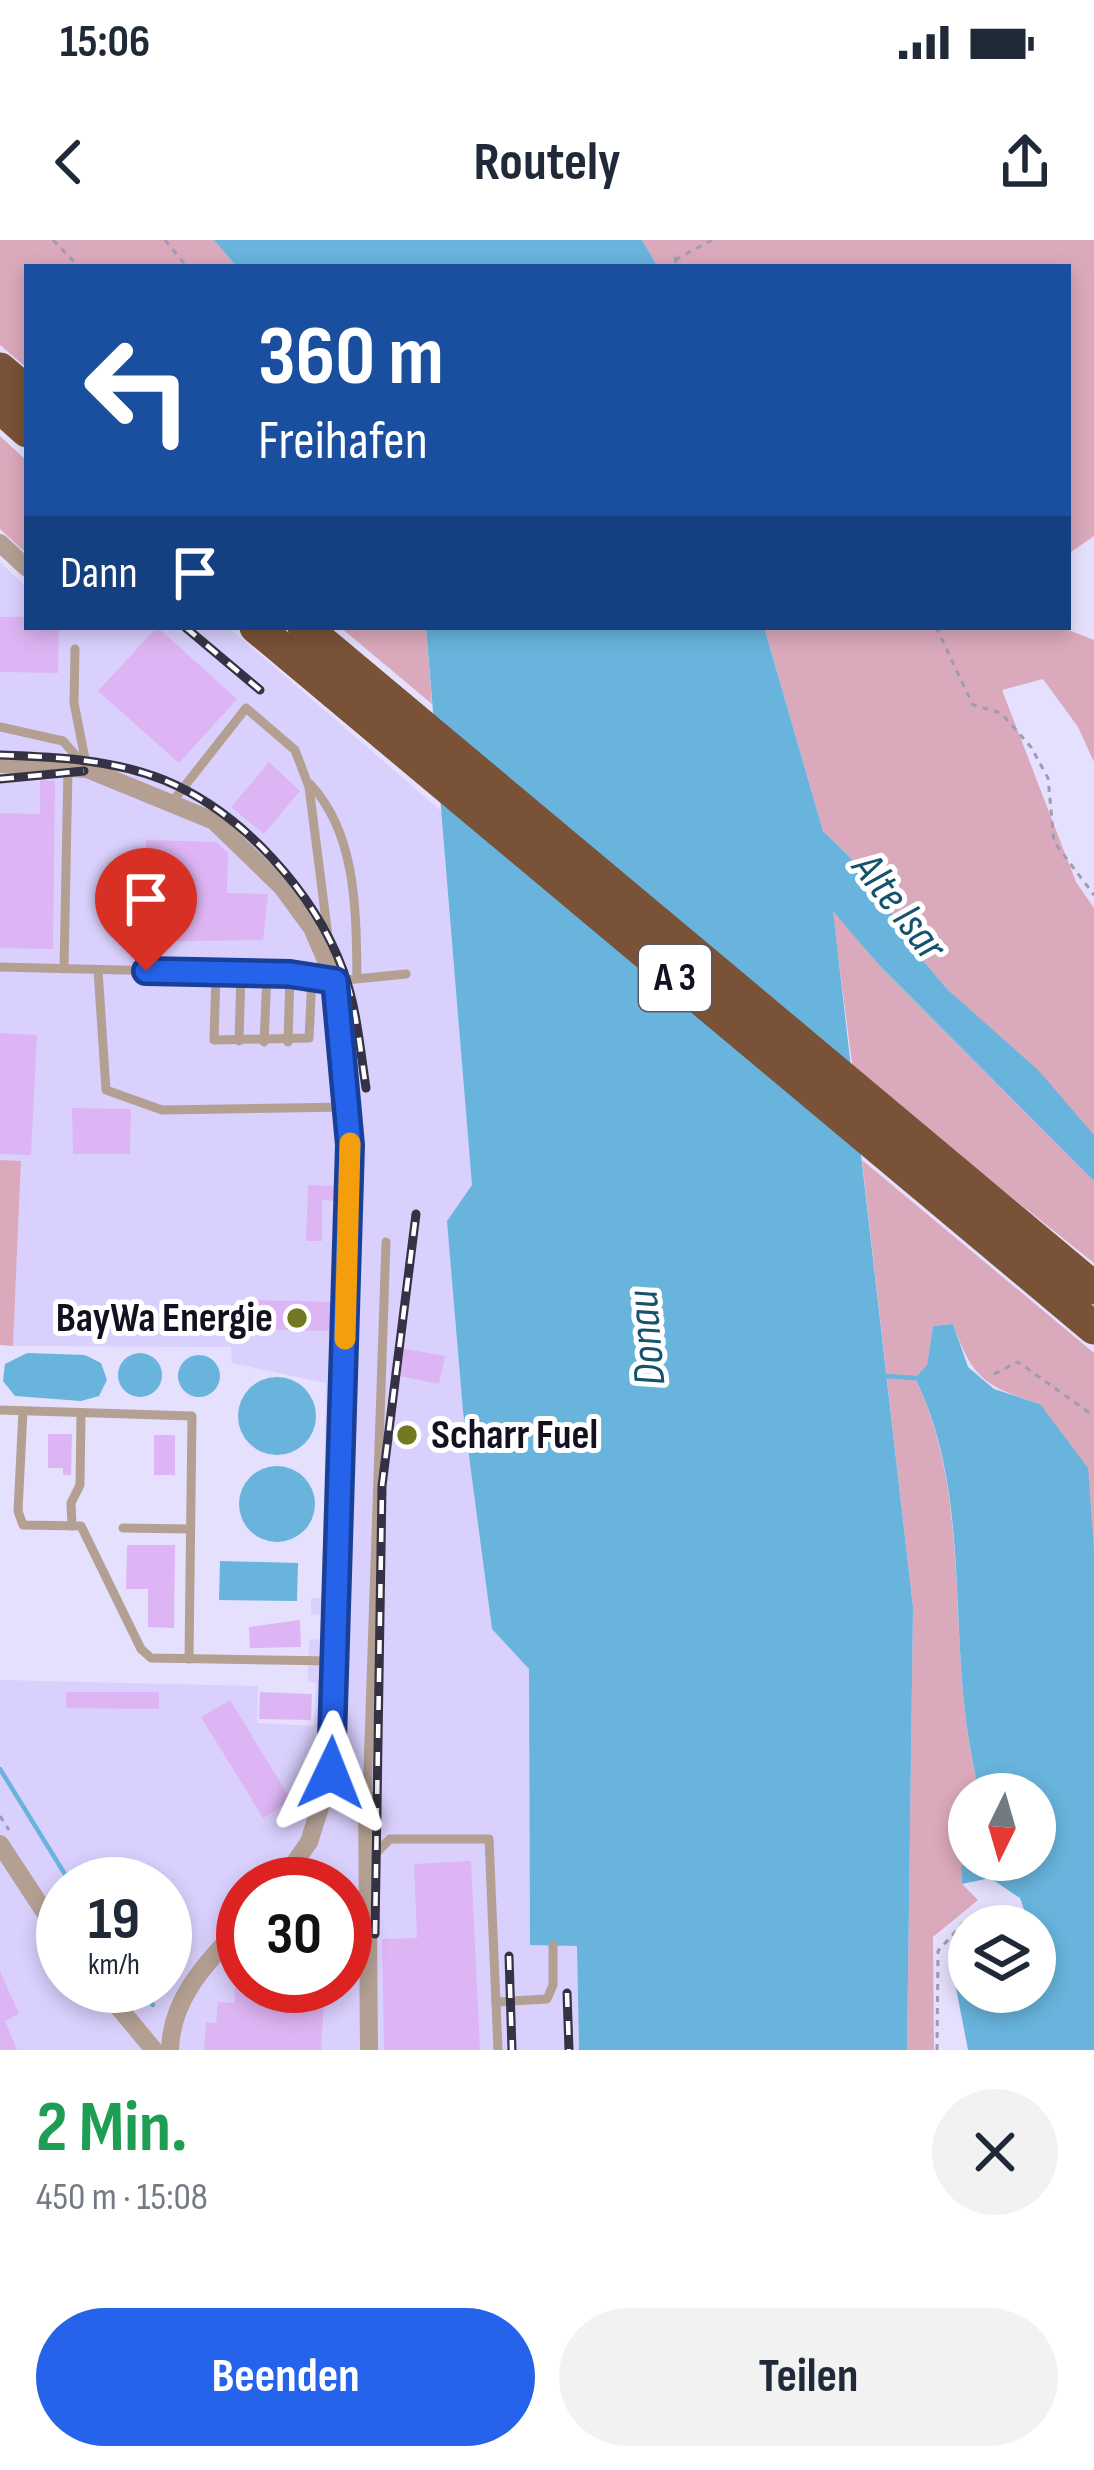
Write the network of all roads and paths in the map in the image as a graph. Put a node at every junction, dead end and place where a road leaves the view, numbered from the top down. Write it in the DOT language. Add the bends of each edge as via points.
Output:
graph roads {
  1 [pos="53,240"];
  2 [pos="165,240"];
  3 [pos="712,240"];
  4 [pos="76,264"];
  5 [pos="185,264"];
  6 [pos="676,264"];
  7 [pos="0,369"];
  8 [pos="24,389"];
  9 [pos="0,407"];
  10 [pos="24,428"];
  11 [pos="0,543"];
  12 [pos="24,565"];
  13 [pos="260,630"];
  14 [pos="308,630"];
  15 [pos="938,630"];
  16 [pos="75,650"];
  17 [pos="0,727"];
  18 [pos="0,764"];
  19 [pos="78,769"];
  20 [pos="307,781"];
  21 [pos="173,801"];
  22 [pos="1094,895"];
  23 [pos="0,967"];
  24 [pos="64,969"];
  25 [pos="98,970"];
  26 [pos="216,973"];
  27 [pos="241,973"];
  28 [pos="267,974"];
  29 [pos="290,974"];
  30 [pos="406,974"];
  31 [pos="311,977"];
  32 [pos="357,977"];
  33 [pos="335,981"];
  34 [pos="239,1041"];
  35 [pos="264,1042"];
  36 [pos="288,1042"];
  37 [pos="347,1107"];
  38 [pos="386,1242"];
  39 [pos="1094,1288"];
  40 [pos="1094,1328"];
  41 [pos="994,1374"];
  42 [pos="0,1410"];
  43 [pos="22,1411"];
  44 [pos="81,1413"];
  45 [pos="1094,1416"];
  46 [pos="72,1526"];
  47 [pos="123,1528"];
  48 [pos="189,1529"];
  49 [pos="189,1659"];
  50 [pos="334,1661"];
  51 [pos="331,1773"];
  52 [pos="368,1799"];
  53 [pos="0,1844"];
  54 [pos="299,1857"];
  55 [pos="367,1857"];
  56 [pos="372,1857"];
  57 [pos="36,1899"];
  58 [pos="948,1940"];
  59 [pos="553,1945"];
  60 [pos="216,1953"];
  61 [pos="496,2002"];
  62 [pos="123,2013"];
  63 [pos="369,2013"];
  64 [pos="154,2050"];
  65 [pos="170,2050"];
  66 [pos="369,2050"];
  67 [pos="498,2050"];
  68 [pos="937,2050"];
  1 -- 4 [label="path"];
  2 -- 5 [label="path"];
  3 -- 6 [label="path"];
  7 -- 8 [label="highway"];
  9 -- 10 [label="highway"];
  11 -- 12 [label="street"];
  13 -- 40 [label="highway, A 3"];
  14 -- 39 [label="highway, A 3"];
  15 -- 22 [label="path" via="974,705 1001,713 1031,747 1048,778 1054,842"];
  16 -- 19 [label="lane"];
  17 -- 19 [label="lane" via="63,741"];
  18 -- 19 [label="street"];
  19 -- 21 [label="street"];
  19 -- 24 [label="lane"];
  20 -- 21 [label="lane" via="296,750 246,709"];
  20 -- 32 [label="lane" via="339,830 354,891"];
  20 -- 33 [label="lane"];
  21 -- 33 [label="street" via="214,821 259,860 312,928"];
  23 -- 24 [label="lane"];
  24 -- 25 [label="lane"];
  25 -- 26 [label="lane"];
  25 -- 37 [label="lane" via="106,1090 162,1110"];
  26 -- 27 [label="lane"];
  26 -- 34 [label="lane" via="214,1040"];
  27 -- 28 [label="lane"];
  27 -- 34 [label="lane"];
  28 -- 29 [label="lane"];
  28 -- 35 [label="lane"];
  29 -- 31 [label="lane"];
  29 -- 36 [label="lane"];
  30 -- 32 [label="lane"];
  31 -- 33 [label="lane"];
  31 -- 36 [label="lane" via="309,1038"];
  32 -- 33 [label="lane"];
  33 -- 37 [label="street"];
  34 -- 35 [label="lane"];
  35 -- 36 [label="lane"];
  37 -- 50 [label="street"];
  38 -- 52 [label="lane"];
  41 -- 45 [label="path" via="1018,1362"];
  42 -- 43 [label="lane"];
  43 -- 44 [label="lane"];
  43 -- 46 [label="lane" via="23,1525"];
  44 -- 46 [label="lane"];
  44 -- 48 [label="lane" via="192,1416"];
  46 -- 49 [label="lane" via="81,1526 141,1649 151,1658"];
  47 -- 48 [label="lane"];
  48 -- 49 [label="lane"];
  49 -- 50 [label="lane"];
  50 -- 51 [label="street"];
  51 -- 52 [label="lane"];
  51 -- 54 [label="street"];
  52 -- 55 [label="street"];
  53 -- 57 [label="street"];
  56 -- 61 [label="lane" via="390,1839 488,1839"];
  58 -- 68 [label="path" via="938,1951"];
  59 -- 61 [label="lane" via="547,1999"];
  60 -- 65 [label="street" via="175,2021"];
  61 -- 67 [label="lane"];
  62 -- 64 [label="street"];
  63 -- 66 [label="street"];
}
